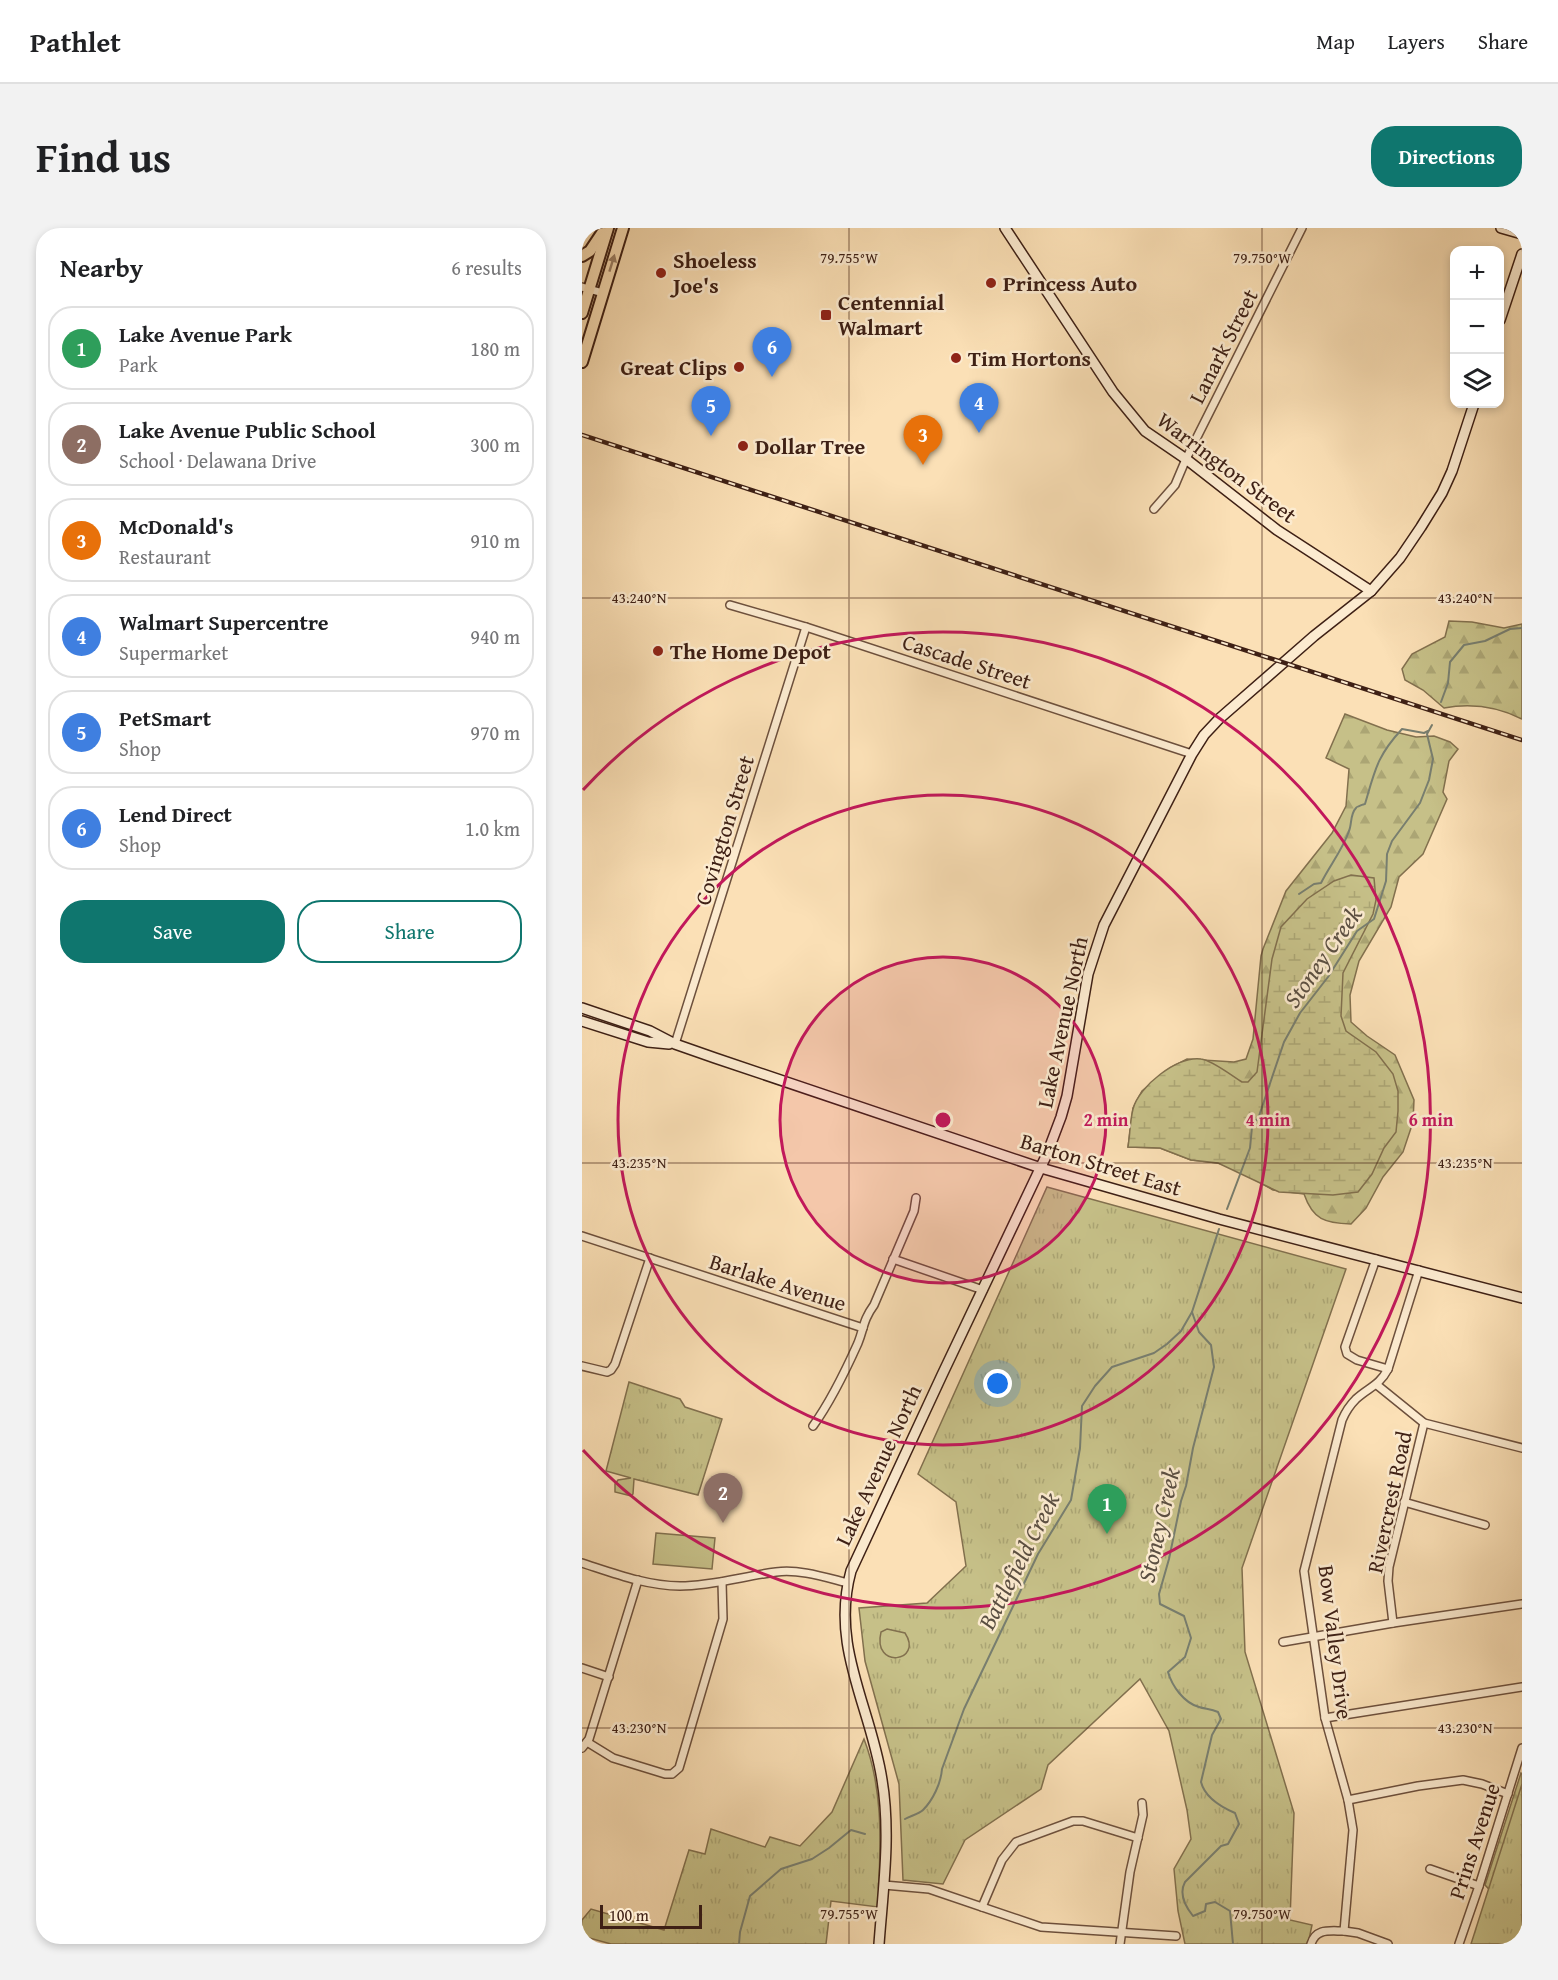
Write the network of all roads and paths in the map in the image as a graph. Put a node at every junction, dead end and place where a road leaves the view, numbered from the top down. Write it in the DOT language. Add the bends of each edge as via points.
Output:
graph roads {
  1 [pos="607,228"];
  2 [pos="623,228"];
  3 [pos="1005,228"];
  4 [pos="1302,228"];
  5 [pos="1501,228"];
  6 [pos="1522,234"];
  7 [pos="1522,254"];
  8 [pos="582,256"];
  9 [pos="586,289"];
  10 [pos="603,294"];
  11 [pos="1504,308"];
  12 [pos="582,314"];
  13 [pos="582,362"];
  14 [pos="1473,408"];
  15 [pos="1186,459"];
  16 [pos="1154,509"];
  17 [pos="1371,591"];
  18 [pos="730,604"];
  19 [pos="806,627"];
  20 [pos="1192,754"];
  21 [pos="582,1008"];
  22 [pos="582,1021"];
  23 [pos="675,1044"];
  24 [pos="1041,1168"];
  25 [pos="916,1198"];
  26 [pos="582,1236"];
  27 [pos="650,1258"];
  28 [pos="893,1259"];
  29 [pos="1376,1259"];
  30 [pos="1419,1269"];
  31 [pos="982,1290"];
  32 [pos="1522,1298"];
  33 [pos="863,1328"];
  34 [pos="582,1366"];
  35 [pos="1388,1369"];
  36 [pos="1377,1385"];
  37 [pos="1424,1423"];
  38 [pos="813,1426"];
  39 [pos="1521,1446"];
  40 [pos="1404,1502"];
  41 [pos="1485,1525"];
  42 [pos="582,1563"];
  43 [pos="638,1580"];
  44 [pos="722,1582"];
  45 [pos="848,1583"];
  46 [pos="1522,1604"];
  47 [pos="1393,1623"];
  48 [pos="1312,1638"];
  49 [pos="1283,1642"];
  50 [pos="582,1668"];
  51 [pos="609,1677"];
  52 [pos="1522,1687"];
  53 [pos="1325,1718"];
  54 [pos="585,1745"];
  55 [pos="1522,1748"];
  56 [pos="1508,1794"];
  57 [pos="1348,1800"];
  58 [pos="1142,1803"];
  59 [pos="1138,1838"];
  60 [pos="1430,1869"];
  61 [pos="884,1885"];
  62 [pos="1479,1886"];
  63 [pos="982,1907"];
  64 [pos="1344,1931"];
  65 [pos="1122,1932"];
  66 [pos="1176,1936"];
  67 [pos="879,1944"];
  68 [pos="1120,1944"];
  69 [pos="1311,1944"];
  70 [pos="1388,1944"];
  71 [pos="1459,1944"];
  1 -- 8 [label="main road"];
  1 -- 9 [label="main road"];
  10 -- 2 [label="main road, one-way"];
  3 -- 15 [label="street, Warrington Street" via="1113,392 1145,431"];
  4 -- 15 [label="street, Lanark Street"];
  5 -- 6 [label="street"];
  7 -- 11 [label="street"];
  9 -- 10 [label="street"];
  9 -- 12 [label="main road"];
  10 -- 13 [label="main road"];
  14 -- 17 [label="street, Lake Avenue North" via="1442,493 1400,558"];
  15 -- 16 [label="street, Lanark Street" via="1175,485"];
  15 -- 17 [label="street, Warrington Street" via="1277,530"];
  17 -- 20 [label="street, Lake Avenue North" via="1218,719"];
  18 -- 19 [label="street, Cascade Street"];
  19 -- 20 [label="street, Cascade Street"];
  19 -- 23 [label="street, Covington Street"];
  20 -- 24 [label="street, Lake Avenue North" via="1103,928 1089,974 1062,1117"];
  21 -- 23 [label="street, Barton Street East" via="650,1031"];
  22 -- 23 [label="street, Barton Street East" via="648,1042"];
  23 -- 24 [label="street, Barton Street East"];
  24 -- 29 [label="street, Barton Street East"];
  24 -- 31 [label="street, Lake Avenue North"];
  25 -- 28 [label="street, Barlake Avenue"];
  26 -- 27 [label="street, Barlake Avenue"];
  27 -- 33 [label="street, Barlake Avenue"];
  27 -- 34 [label="street" via="615,1364 611,1370 602,1372"];
  28 -- 31 [label="street"];
  28 -- 33 [label="street, Barlake Avenue"];
  29 -- 30 [label="street, Barton Street East"];
  29 -- 35 [label="street" via="1345,1347 1347,1354 1357,1360"];
  30 -- 32 [label="street, Barton Street East"];
  30 -- 35 [label="street, Bow Valley Drive"];
  31 -- 45 [label="street, Lake Avenue North"];
  33 -- 38 [label="street" via="825,1410"];
  35 -- 36 [label="street, Bow Valley Drive"];
  36 -- 37 [label="street"];
  36 -- 48 [label="street, Bow Valley Drive" via="1356,1400 1342,1420 1307,1551 1304,1571"];
  37 -- 39 [label="street"];
  37 -- 40 [label="street, Rivercrest Road"];
  40 -- 41 [label="street"];
  40 -- 47 [label="street, Rivercrest Road" via="1389,1567"];
  42 -- 43 [label="street"];
  43 -- 44 [label="street" via="680,1586"];
  43 -- 51 [label="street"];
  44 -- 45 [label="street" via="795,1571"];
  44 -- 54 [label="street" via="723,1619 679,1768 665,1774"];
  45 -- 61 [label="street, Lake Avenue North" via="844,1616 847,1651 882,1781"];
  46 -- 47 [label="street"];
  47 -- 48 [label="street"];
  48 -- 49 [label="street"];
  48 -- 53 [label="street, Bow Valley Drive"];
  50 -- 51 [label="street"];
  51 -- 54 [label="street"];
  52 -- 53 [label="street"];
  53 -- 57 [label="street, Bow Valley Drive"];
  55 -- 56 [label="street, Prins Avenue"];
  56 -- 57 [label="street" via="1463,1780"];
  56 -- 62 [label="street, Prins Avenue"];
  57 -- 64 [label="street, Bow Valley Drive" via="1353,1830"];
  58 -- 59 [label="street"];
  59 -- 63 [label="street" via="1073,1821 1016,1842 1002,1860"];
  59 -- 65 [label="street"];
  60 -- 62 [label="street"];
  61 -- 63 [label="street" via="929,1888"];
  61 -- 67 [label="street, Lake Avenue North"];
  62 -- 71 [label="street, Prins Avenue"];
  63 -- 65 [label="street" via="1041,1926"];
  64 -- 69 [label="street" via="1319,1931"];
  64 -- 70 [label="street"];
  65 -- 66 [label="street"];
  65 -- 68 [label="street"];
}
